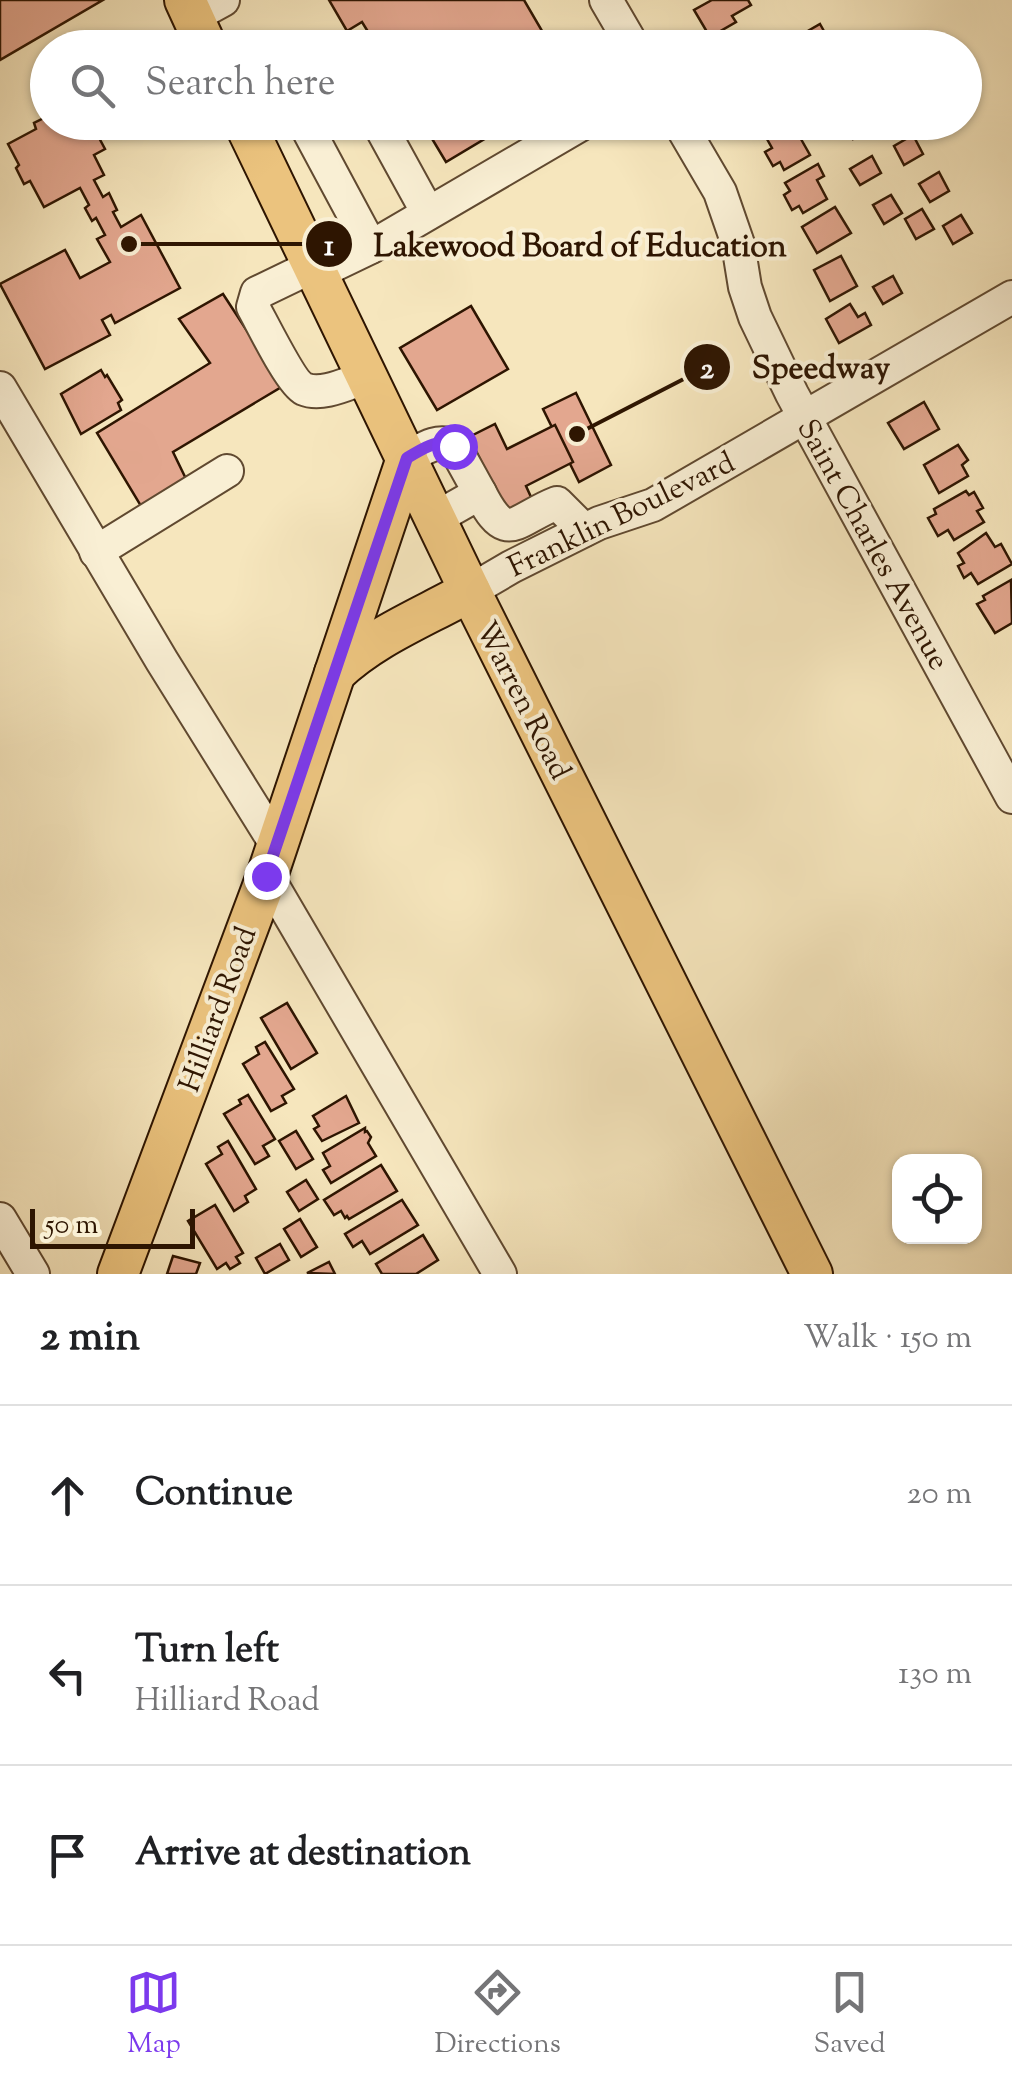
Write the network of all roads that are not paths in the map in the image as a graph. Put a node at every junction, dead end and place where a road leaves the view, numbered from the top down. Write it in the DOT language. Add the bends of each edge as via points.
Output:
graph roads {
  1 [pos="606,0"];
  2 [pos="624,30"];
  3 [pos="253,140"];
  4 [pos="314,140"];
  5 [pos="388,140"];
  6 [pos="554,140"];
  7 [pos="689,140"];
  8 [pos="428,214"];
  9 [pos="371,246"];
  10 [pos="315,269"];
  11 [pos="1012,297"];
  12 [pos="367,377"];
  13 [pos="0,388"];
  14 [pos="804,419"];
  15 [pos="407,458"];
  16 [pos="227,471"];
  17 [pos="480,493"];
  18 [pos="436,518"];
  19 [pos="584,530"];
  20 [pos="96,552"];
  21 [pos="470,591"];
  22 [pos="335,673"];
  23 [pos="1012,796"];
  24 [pos="271,860"];
  25 [pos="0,1219"];
  26 [pos="32,1274"];
  27 [pos="118,1274"];
  28 [pos="500,1274"];
  29 [pos="812,1274"];
  1 -- 2 [label="street"];
  3 -- 10 [label="main road, Warren Road"];
  4 -- 9 [label="street"];
  5 -- 8 [label="street"];
  6 -- 8 [label="street"];
  7 -- 14 [label="street, Saint Charles Avenue" via="720,192 755,316"];
  8 -- 9 [label="street"];
  9 -- 10 [label="street"];
  10 -- 12 [label="main road, Warren Road"];
  10 -- 12 [label="street" via="257,293 253,307 305,389"];
  11 -- 14 [label="street, Franklin Boulevard"];
  12 -- 15 [label="main road, Warren Road"];
  13 -- 20 [label="street"];
  14 -- 19 [label="street, Franklin Boulevard" via="653,506"];
  14 -- 23 [label="street, Saint Charles Avenue"];
  15 -- 17 [label="street" via="446,442"];
  15 -- 18 [label="main road, Warren Road"];
  15 -- 22 [label="main road, Hilliard Road"];
  16 -- 20 [label="street"];
  17 -- 18 [label="street"];
  17 -- 19 [label="street" via="504,524 557,503"];
  18 -- 21 [label="main road, Warren Road"];
  19 -- 21 [label="street, Franklin Boulevard"];
  20 -- 24 [label="street"];
  21 -- 22 [label="main road, Franklin Boulevard" via="373,642"];
  21 -- 29 [label="main road, Warren Road"];
  22 -- 24 [label="main road, Hilliard Road"];
  24 -- 27 [label="main road, Hilliard Road"];
  24 -- 28 [label="street"];
  25 -- 26 [label="street"];
}
